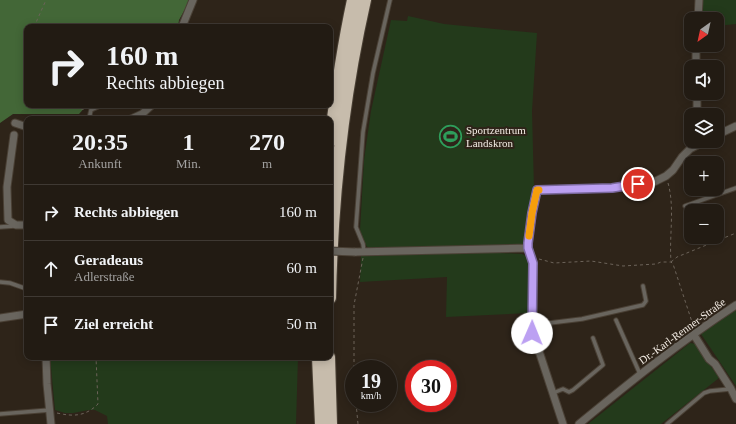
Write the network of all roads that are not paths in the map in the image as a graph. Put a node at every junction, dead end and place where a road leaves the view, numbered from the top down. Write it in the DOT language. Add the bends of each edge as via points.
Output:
graph roads {
  1 [pos="193,0"];
  2 [pos="353,0"];
  3 [pos="366,0"];
  4 [pos="390,0"];
  5 [pos="700,0"];
  6 [pos="699,12"];
  7 [pos="183,24"];
  8 [pos="149,108"];
  9 [pos="138,116"];
  10 [pos="333,116"];
  11 [pos="15,123"];
  12 [pos="24,126"];
  13 [pos="736,126"];
  14 [pos="724,132"];
  15 [pos="14,135"];
  16 [pos="692,148"];
  17 [pos="736,188"];
  18 [pos="691,204"];
  19 [pos="16,225"];
  20 [pos="24,225"];
  21 [pos="0,227"];
  22 [pos="528,248"];
  23 [pos="333,250"];
  24 [pos="333,250"];
  25 [pos="364,252"];
  26 [pos="0,282"];
  27 [pos="643,286"];
  28 [pos="24,289"];
  29 [pos="736,305"];
  30 [pos="24,314"];
  31 [pos="0,318"];
  32 [pos="616,320"];
  33 [pos="533,325"];
  34 [pos="695,331"];
  35 [pos="594,338"];
  36 [pos="46,360"];
  37 [pos="318,360"];
  38 [pos="329,360"];
  39 [pos="640,374"];
  40 [pos="731,389"];
  41 [pos="553,393"];
  42 [pos="736,399"];
  43 [pos="51,411"];
  44 [pos="0,414"];
  45 [pos="51,424"];
  46 [pos="321,424"];
  47 [pos="330,424"];
  48 [pos="563,424"];
  49 [pos="579,424"];
  50 [pos="667,424"];
  1 -- 7 [label="street"];
  2 -- 10 [label="highway"];
  3 -- 23 [label="highway" via="347,98 338,169"];
  4 -- 25 [label="lane" via="373,73 363,132 356,227"];
  5 -- 6 [label="street"];
  8 -- 9 [label="street"];
  11 -- 12 [label="street"];
  13 -- 14 [label="street"];
  15 -- 19 [label="street" via="7,187 8,220"];
  16 -- 22 [label="street" via="674,170 654,182 618,187 537,190"];
  17 -- 18 [label="lane"];
  19 -- 20 [label="street"];
  19 -- 21 [label="lane"];
  22 -- 25 [label="street"];
  22 -- 33 [label="street" via="532,258"];
  24 -- 25 [label="street, bridge"];
  26 -- 28 [label="lane"];
  27 -- 33 [label="lane" via="646,301 643,305 582,319"];
  29 -- 34 [label="street, Dr.-Karl-Renner-Straße"];
  30 -- 31 [label="street"];
  32 -- 39 [label="lane, Dr.-Karl-Renner-Straße"];
  33 -- 41 [label="street" via="532,333"];
  34 -- 39 [label="street, Dr.-Karl-Renner-Straße"];
  34 -- 40 [label="street"];
  35 -- 41 [label="lane" via="603,364 573,390 569,392 563,389"];
  36 -- 43 [label="street"];
  37 -- 46 [label="highway"];
  38 -- 47 [label="highway"];
  39 -- 49 [label="street, Dr.-Karl-Renner-Straße"];
  40 -- 42 [label="street"];
  40 -- 50 [label="lane" via="704,393"];
  41 -- 48 [label="street"];
  43 -- 44 [label="lane"];
  43 -- 45 [label="street"];
}
